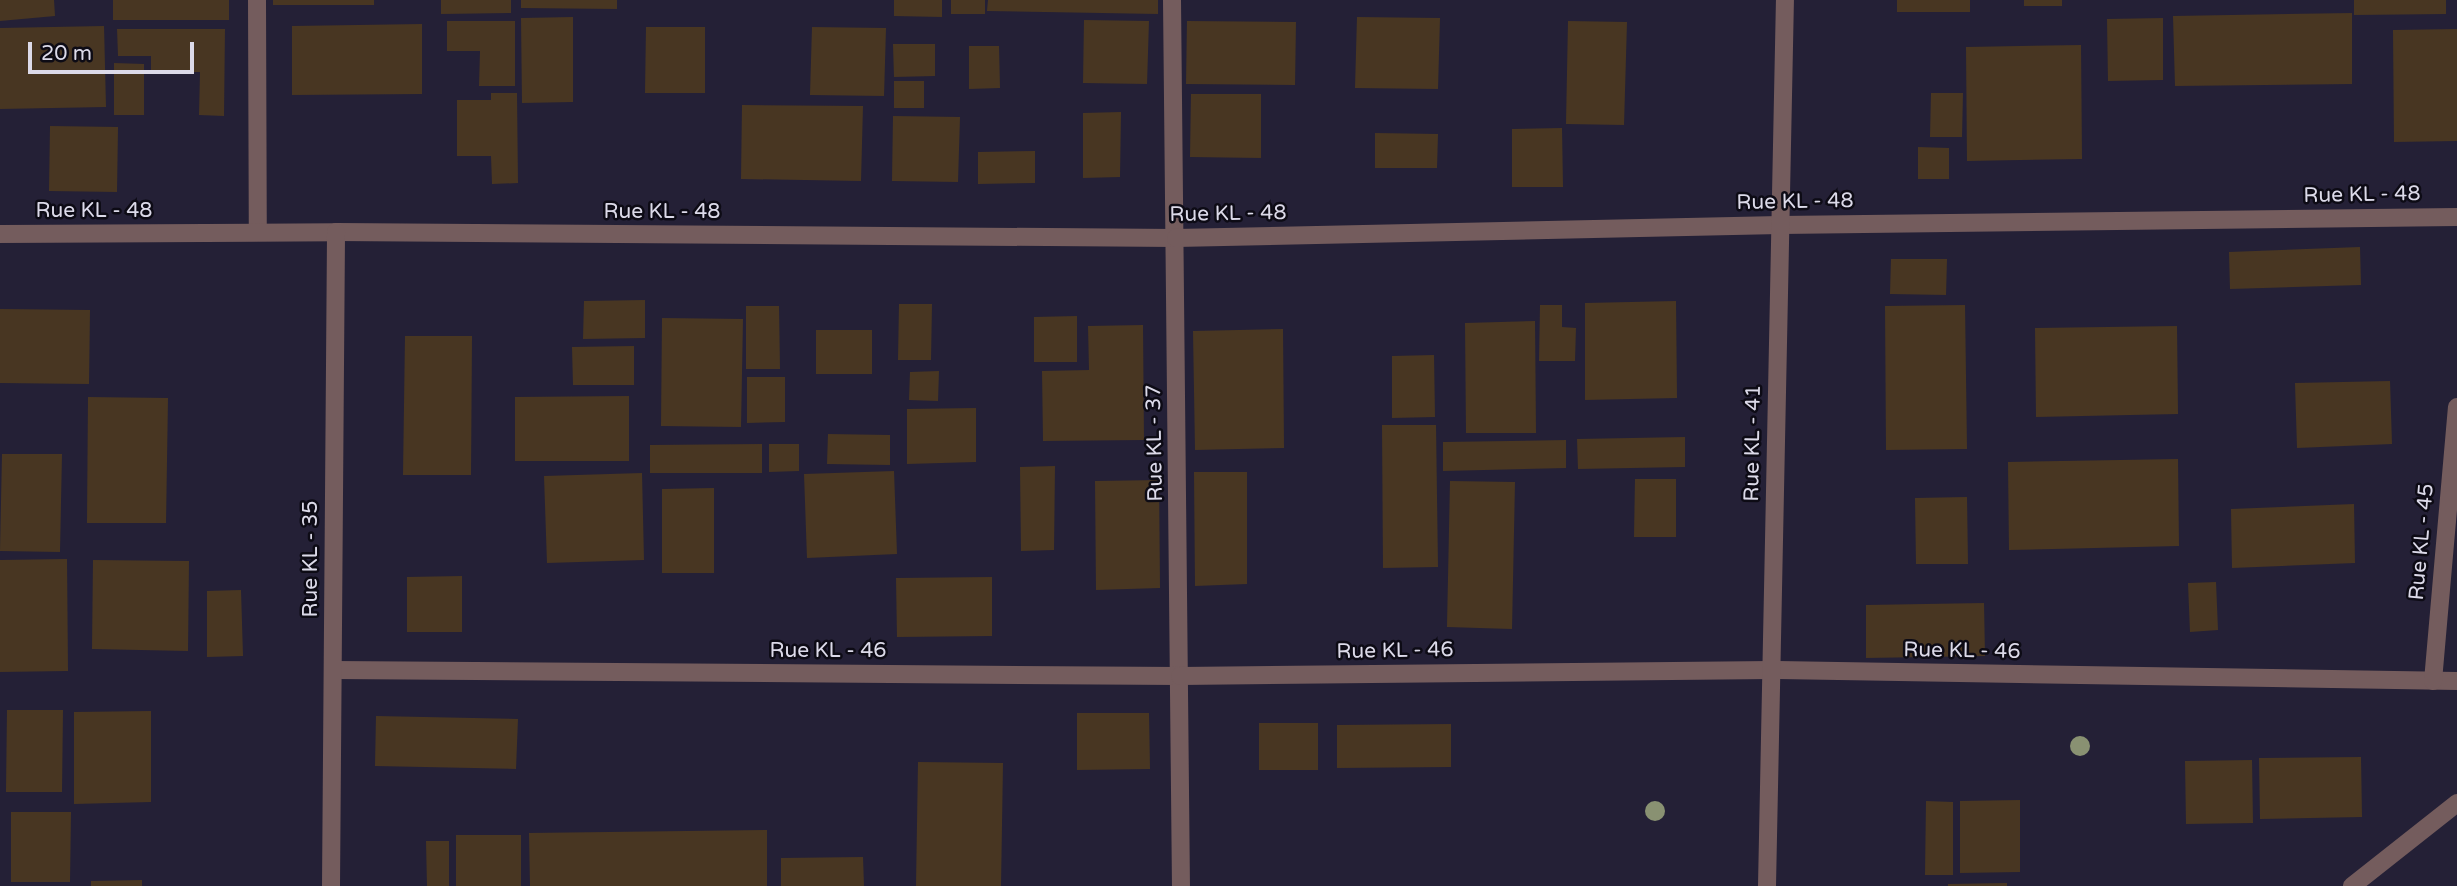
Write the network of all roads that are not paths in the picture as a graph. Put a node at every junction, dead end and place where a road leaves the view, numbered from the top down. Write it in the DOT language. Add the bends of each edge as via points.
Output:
graph roads {
  1 [pos="257,0"];
  2 [pos="1172,0"];
  3 [pos="1785,0"];
  4 [pos="2457,217"];
  5 [pos="1780,225"];
  6 [pos="258,232"];
  7 [pos="336,232"];
  8 [pos="0,234"];
  9 [pos="1176,238"];
  10 [pos="2457,407"];
  11 [pos="333,670"];
  12 [pos="1772,670"];
  13 [pos="1180,676"];
  14 [pos="2433,681"];
  15 [pos="2457,681"];
  16 [pos="2457,803"];
  17 [pos="331,886"];
  18 [pos="1181,886"];
  19 [pos="1768,886"];
  20 [pos="2352,886"];
  1 -- 6 [label="street"];
  2 -- 9 [label="street, Rue KL - 37"];
  3 -- 5 [label="street, Rue KL - 41"];
  4 -- 5 [label="street, Rue KL - 48"];
  5 -- 9 [label="street, Rue KL - 48"];
  5 -- 12 [label="street, Rue KL - 41"];
  6 -- 7 [label="street, Rue KL - 48"];
  6 -- 8 [label="street, Rue KL - 48"];
  7 -- 9 [label="street, Rue KL - 48"];
  7 -- 11 [label="street, Rue KL - 35"];
  9 -- 13 [label="street, Rue KL - 37"];
  10 -- 14 [label="street, Rue KL - 45"];
  11 -- 13 [label="street, Rue KL - 46"];
  11 -- 17 [label="street, Rue KL - 35"];
  12 -- 13 [label="street, Rue KL - 46"];
  12 -- 14 [label="street, Rue KL - 46"];
  12 -- 19 [label="street, Rue KL - 41"];
  13 -- 18 [label="street, Rue KL - 37"];
  14 -- 15 [label="street, Rue KL - 46"];
  16 -- 20 [label="street"];
}
